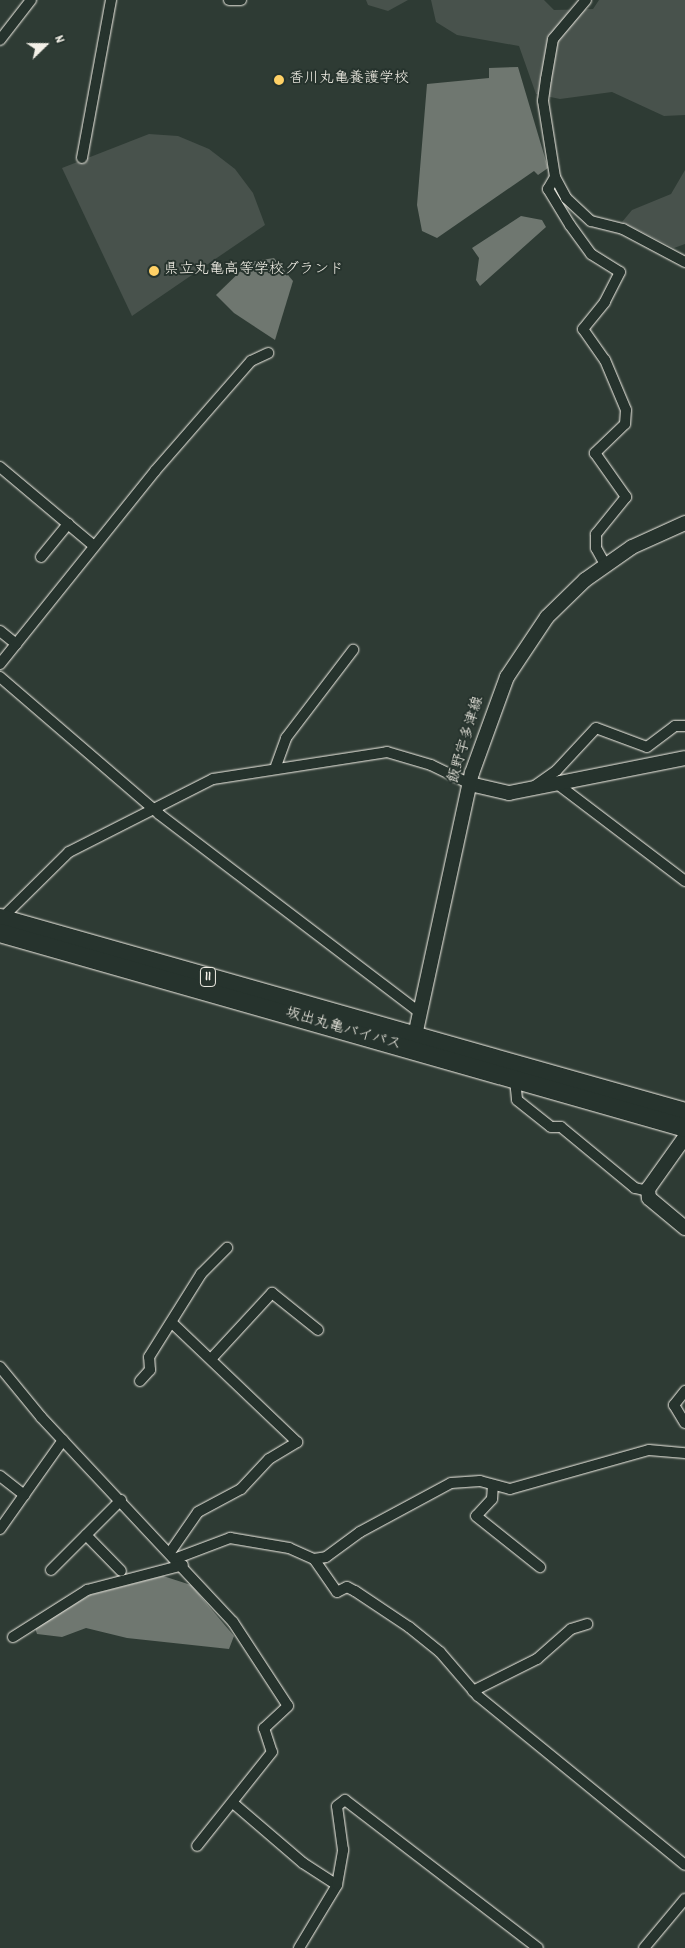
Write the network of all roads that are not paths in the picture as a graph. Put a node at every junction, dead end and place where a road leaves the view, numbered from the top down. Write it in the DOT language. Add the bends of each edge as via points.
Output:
graph roads {
  1 [pos="31,0"];
  2 [pos="111,0"];
  3 [pos="228,0"];
  4 [pos="241,0"];
  5 [pos="586,0"];
  6 [pos="0,40"];
  7 [pos="82,158"];
  8 [pos="555,177"];
  9 [pos="685,262"];
  10 [pos="268,353"];
  11 [pos="0,467"];
  12 [pos="685,523"];
  13 [pos="68,524"];
  14 [pos="94,546"];
  15 [pos="41,557"];
  16 [pos="605,564"];
  17 [pos="0,631"];
  18 [pos="16,644"];
  19 [pos="353,650"];
  20 [pos="0,664"];
  21 [pos="0,677"];
  22 [pos="685,726"];
  23 [pos="685,758"];
  24 [pos="276,766"];
  25 [pos="470,784"];
  26 [pos="560,786"];
  27 [pos="528,790"];
  28 [pos="152,808"];
  29 [pos="685,881"];
  30 [pos="0,922"];
  31 [pos="420,1013"];
  32 [pos="413,1043"];
  33 [pos="515,1080"];
  34 [pos="685,1112"];
  35 [pos="685,1128"];
  36 [pos="685,1137"];
  37 [pos="648,1191"];
  38 [pos="685,1228"];
  39 [pos="227,1248"];
  40 [pos="172,1323"];
  41 [pos="318,1330"];
  42 [pos="211,1359"];
  43 [pos="0,1367"];
  44 [pos="140,1381"];
  45 [pos="685,1391"];
  46 [pos="685,1423"];
  47 [pos="63,1440"];
  48 [pos="685,1454"];
  49 [pos="0,1476"];
  50 [pos="493,1485"];
  51 [pos="24,1495"];
  52 [pos="122,1500"];
  53 [pos="0,1529"];
  54 [pos="86,1535"];
  55 [pos="177,1558"];
  56 [pos="314,1559"];
  57 [pos="540,1567"];
  58 [pos="51,1570"];
  59 [pos="121,1571"];
  60 [pos="587,1624"];
  61 [pos="13,1636"];
  62 [pos="473,1691"];
  63 [pos="233,1802"];
  64 [pos="196,1846"];
  65 [pos="685,1865"];
  66 [pos="337,1885"];
  67 [pos="685,1899"];
  68 [pos="299,1948"];
  69 [pos="538,1948"];
  70 [pos="644,1948"];
  1 -- 6 [label="street"];
  2 -- 7 [label="street"];
  3 -- 4 [label="street"];
  5 -- 8 [label="street" via="553,39 543,102"];
  8 -- 9 [label="street" via="566,198 591,221 623,229"];
  8 -- 16 [label="street" via="548,189 570,224 591,254 620,272 605,302 583,329 604,360 626,410 625,424 595,453 626,497 596,534 596,548"];
  10 -- 14 [label="street" via="250,361"];
  11 -- 13 [label="street"];
  12 -- 16 [label="main road, 飯野宇多津線"];
  13 -- 14 [label="street"];
  13 -- 15 [label="street"];
  14 -- 18 [label="street"];
  16 -- 25 [label="main road, 飯野宇多津線" via="547,618 512,669 486,727"];
  17 -- 18 [label="street"];
  18 -- 20 [label="street"];
  19 -- 24 [label="street" via="286,738"];
  21 -- 28 [label="street"];
  22 -- 27 [label="street" via="675,726 647,747 596,728 557,770"];
  23 -- 26 [label="main road"];
  24 -- 25 [label="street" via="387,752 431,765"];
  24 -- 28 [label="street" via="201,783"];
  25 -- 27 [label="main road" via="509,793"];
  25 -- 31 [label="main road, 飯野宇多津線"];
  26 -- 27 [label="main road"];
  26 -- 29 [label="street"];
  28 -- 30 [label="street" via="69,852"];
  28 -- 31 [label="street"];
  30 -- 32 [label="highway, 坂出丸亀バイパス / 11" via="147,972"];
  31 -- 32 [label="main road, 飯野宇多津線"];
  32 -- 33 [label="highway, 坂出丸亀バイパス / 11"];
  32 -- 34 [label="highway, 坂出丸亀バイパス / 11"];
  33 -- 35 [label="highway, 坂出丸亀バイパス / 11"];
  33 -- 37 [label="street" via="517,1100 551,1127 561,1127 635,1188"];
  36 -- 37 [label="main road" via="650,1182"];
  37 -- 38 [label="main road" via="649,1198"];
  39 -- 40 [label="street" via="201,1274"];
  40 -- 42 [label="street"];
  40 -- 44 [label="street" via="148,1357 150,1370"];
  41 -- 42 [label="street" via="312,1321 272,1293"];
  42 -- 55 [label="street" via="297,1442 269,1459 241,1489 198,1512"];
  43 -- 47 [label="street"];
  45 -- 46 [label="street" via="674,1405"];
  47 -- 51 [label="street"];
  47 -- 52 [label="street"];
  48 -- 50 [label="street" via="649,1450 510,1489"];
  49 -- 51 [label="street"];
  50 -- 56 [label="street" via="451,1483 360,1532 335,1552"];
  50 -- 57 [label="street" via="492,1499 476,1516"];
  51 -- 53 [label="street"];
  52 -- 54 [label="street"];
  52 -- 55 [label="street"];
  54 -- 58 [label="street"];
  54 -- 59 [label="street"];
  55 -- 56 [label="street" via="230,1538 289,1548"];
  55 -- 61 [label="street" via="87,1590"];
  55 -- 63 [label="street" via="233,1622 288,1706 264,1728 272,1752"];
  56 -- 62 [label="street" via="337,1592 346,1587 378,1604 440,1652"];
  60 -- 62 [label="street" via="571,1629 537,1658"];
  62 -- 65 [label="street"];
  63 -- 64 [label="street"];
  63 -- 66 [label="street" via="303,1863"];
  66 -- 68 [label="street"];
  66 -- 69 [label="street" via="343,1850 337,1806 345,1800"];
  67 -- 70 [label="street"];
}
